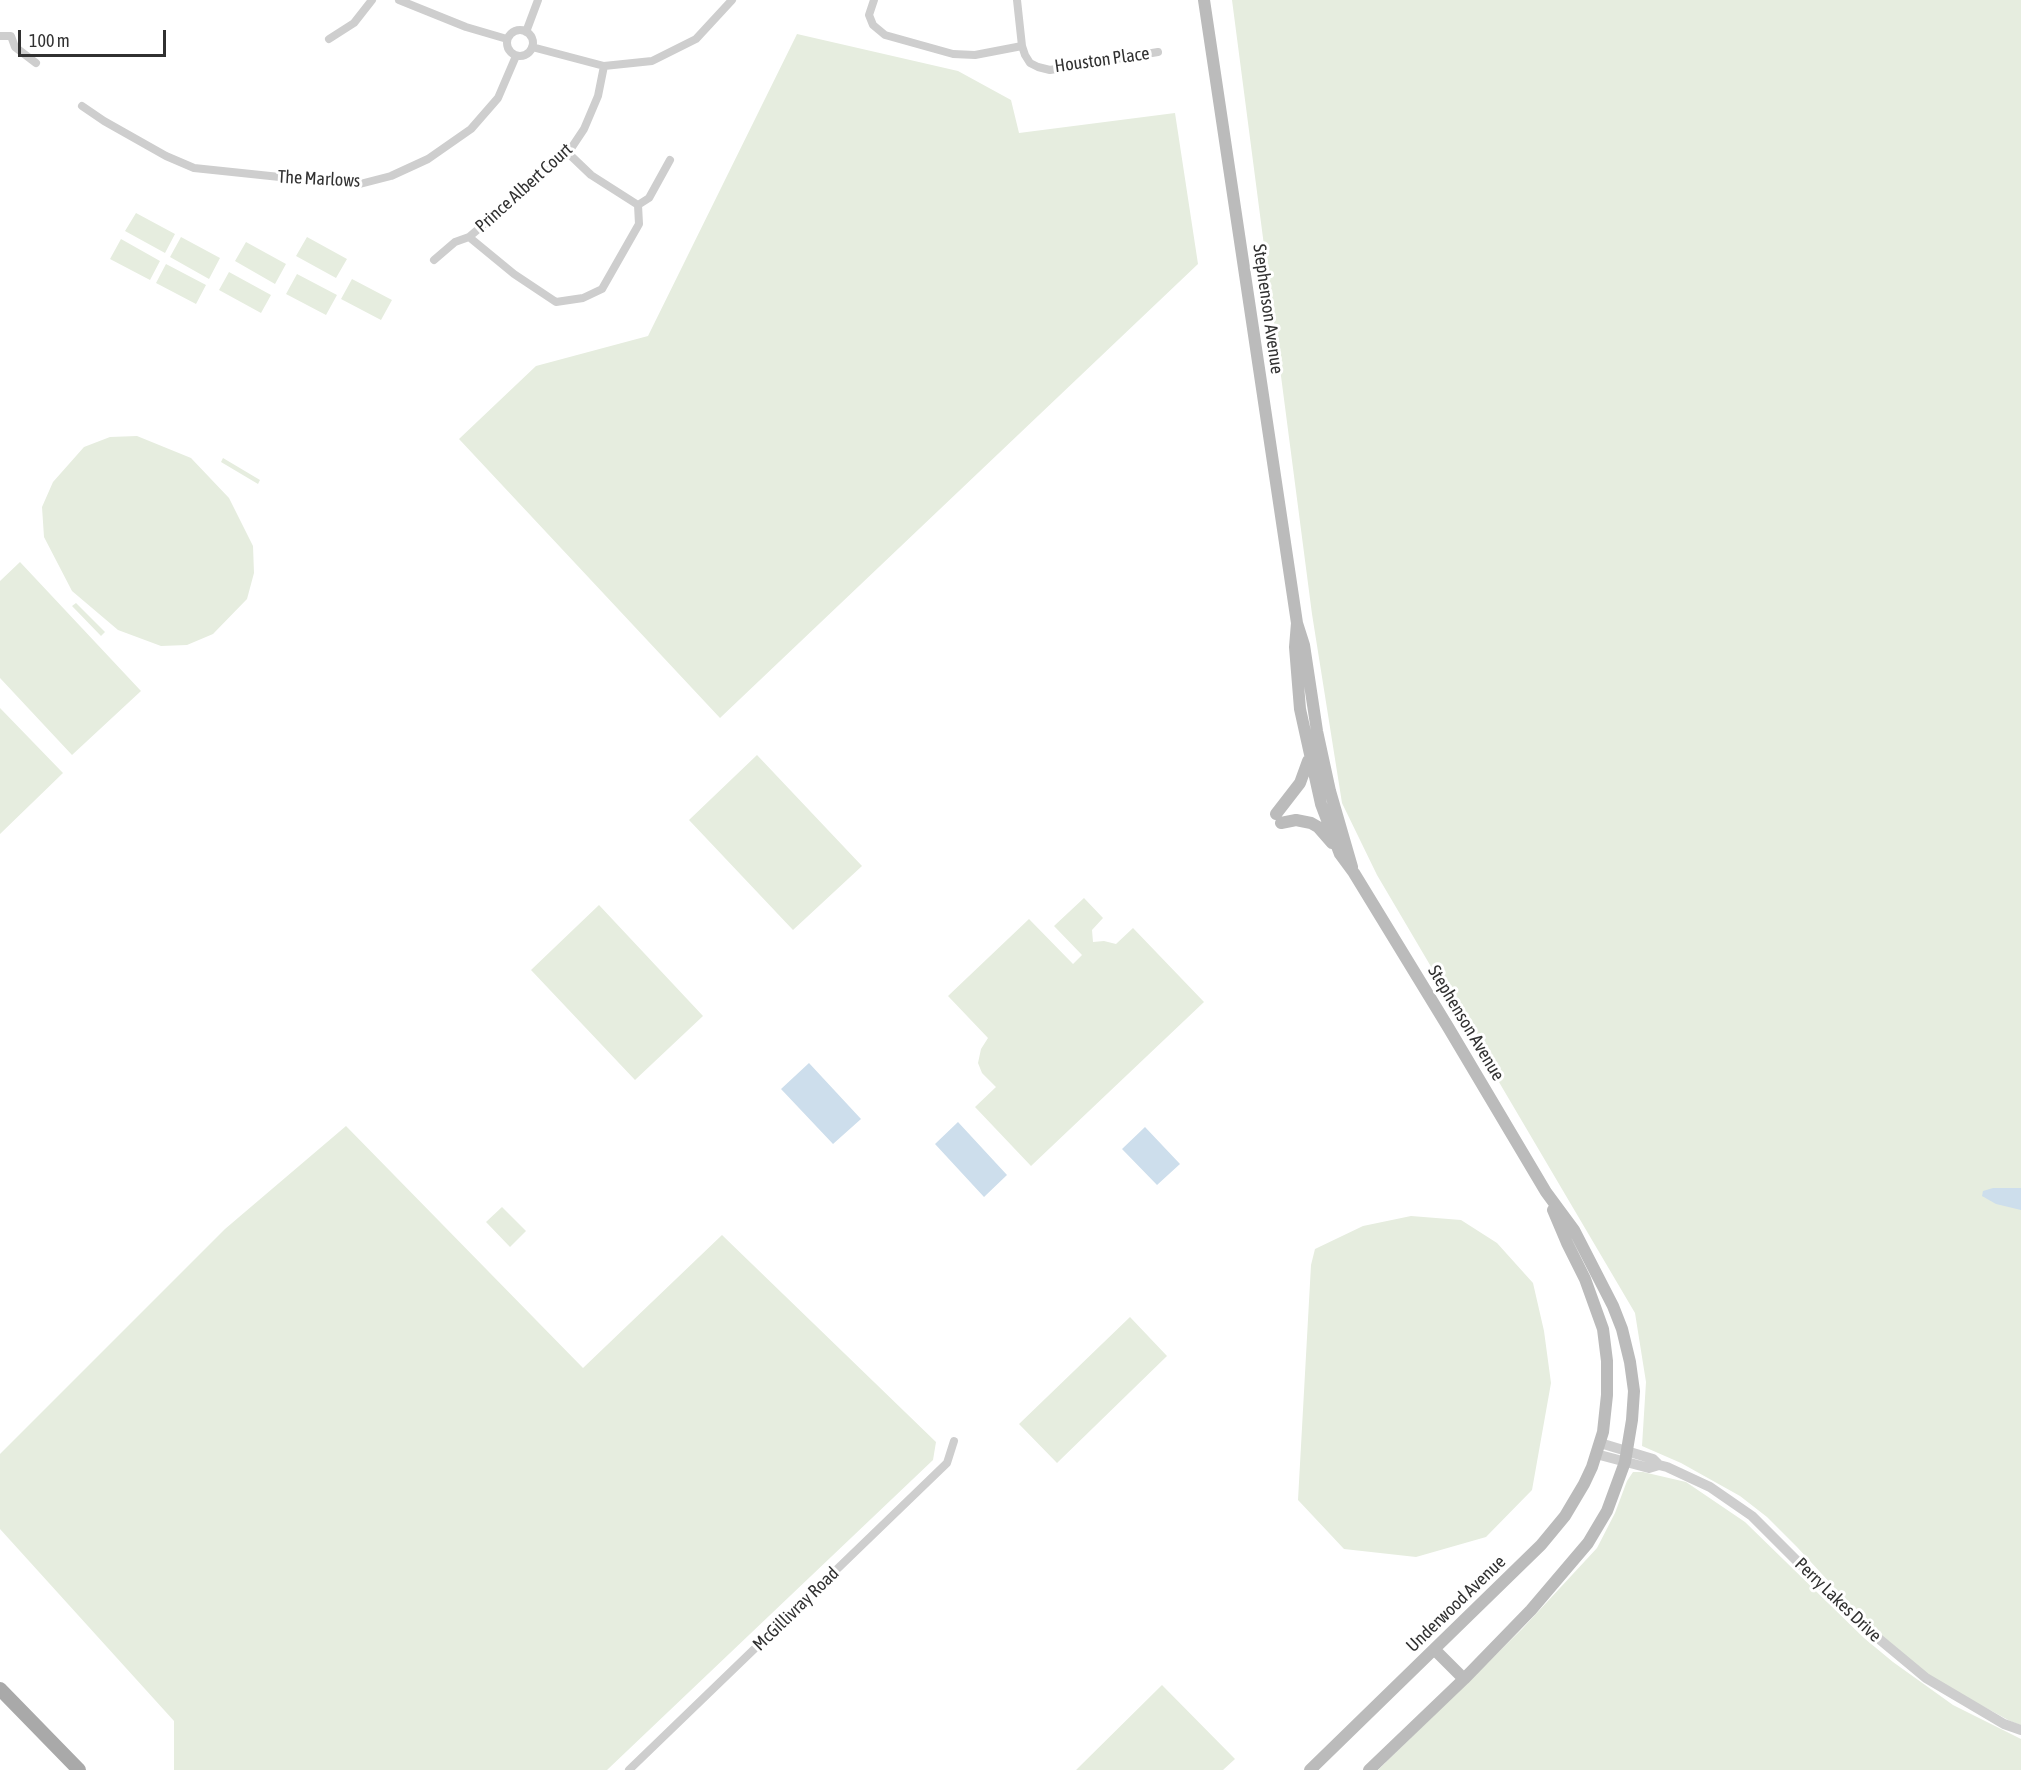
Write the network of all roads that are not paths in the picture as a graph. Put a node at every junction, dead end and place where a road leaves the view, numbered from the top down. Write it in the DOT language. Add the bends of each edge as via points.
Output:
graph roads {
  1 [pos="372,0"];
  2 [pos="399,0"];
  3 [pos="537,0"];
  4 [pos="732,0"];
  5 [pos="874,0"];
  6 [pos="1017,0"];
  7 [pos="1204,0"];
  8 [pos="526,32"];
  9 [pos="0,36"];
  10 [pos="328,39"];
  11 [pos="507,39"];
  12 [pos="1022,46"];
  13 [pos="532,47"];
  14 [pos="1158,52"];
  15 [pos="516,56"];
  16 [pos="36,63"];
  17 [pos="604,66"];
  18 [pos="82,106"];
  19 [pos="568,153"];
  20 [pos="670,160"];
  21 [pos="638,205"];
  22 [pos="470,237"];
  23 [pos="434,260"];
  24 [pos="1298,623"];
  25 [pos="1309,756"];
  26 [pos="1340,854"];
  27 [pos="1354,873"];
  28 [pos="1546,1192"];
  29 [pos="954,1441"];
  30 [pos="1598,1449"];
  31 [pos="1627,1456"];
  32 [pos="1435,1650"];
  33 [pos="1464,1679"];
  34 [pos="0,1689"];
  35 [pos="0,1702"];
  36 [pos="2021,1730"];
  37 [pos="67,1770"];
  38 [pos="79,1770"];
  39 [pos="629,1770"];
  40 [pos="1310,1770"];
  41 [pos="1369,1770"];
  1 -- 10 [label="street" via="354,24"];
  2 -- 11 [label="street"];
  3 -- 8 [label="street"];
  4 -- 17 [label="street" via="696,39 652,61"];
  5 -- 12 [label="street" via="869,15 873,25 885,35 953,54 975,55"];
  6 -- 12 [label="street"];
  7 -- 24 [label="main road, Stephenson Avenue"];
  8 -- 11 [label="street" via="513,32"];
  8 -- 13 [label="street"];
  9 -- 16 [label="street" via="11,36 15,47"];
  11 -- 15 [label="street" via="508,49"];
  12 -- 14 [label="street, Houston Place" via="1030,63 1050,69"];
  13 -- 15 [label="street" via="526,54"];
  13 -- 17 [label="street"];
  15 -- 18 [label="street, The Marlows" via="498,98 471,129 428,159 391,176 357,185 194,168 166,156"];
  17 -- 19 [label="street, Prince Albert Court" via="598,96"];
  19 -- 21 [label="street" via="591,175"];
  19 -- 22 [label="street, Prince Albert Court"];
  20 -- 21 [label="street" via="649,198"];
  21 -- 22 [label="street" via="639,224 602,289 583,298 556,302"];
  22 -- 23 [label="street, Prince Albert Court" via="455,242"];
  24 -- 25 [label="main road, Stephenson Avenue" via="1298,688"];
  24 -- 27 [label="main road, Stephenson Avenue" via="1330,791"];
  25 -- 26 [label="main road, Stephenson Avenue" via="1321,804"];
  25 -- 26 [label="main road" via="1301,782 1278,818 1311,823"];
  26 -- 27 [label="main road, Stephenson Avenue"];
  27 -- 28 [label="main road, Stephenson Avenue"];
  28 -- 30 [label="main road, Stephenson Avenue" via="1603,1329 1607,1395"];
  28 -- 31 [label="main road, Stephenson Avenue" via="1574,1230 1622,1329 1634,1391"];
  29 -- 39 [label="street, McGillivray Road" via="947,1462"];
  30 -- 31 [label="street, Perry Lakes Drive"];
  30 -- 32 [label="main road, Underwood Avenue" via="1580,1492 1554,1531"];
  31 -- 33 [label="main road" via="1607,1511 1588,1543 1531,1610"];
  31 -- 36 [label="street, Perry Lakes Drive" via="1653,1459 1710,1487 1752,1516 1855,1619 1908,1664 2004,1725"];
  32 -- 33 [label="main road"];
  32 -- 40 [label="main road, Underwood Avenue"];
  33 -- 41 [label="main road"];
  34 -- 38 [label="main road"];
  35 -- 37 [label="main road"];
}
